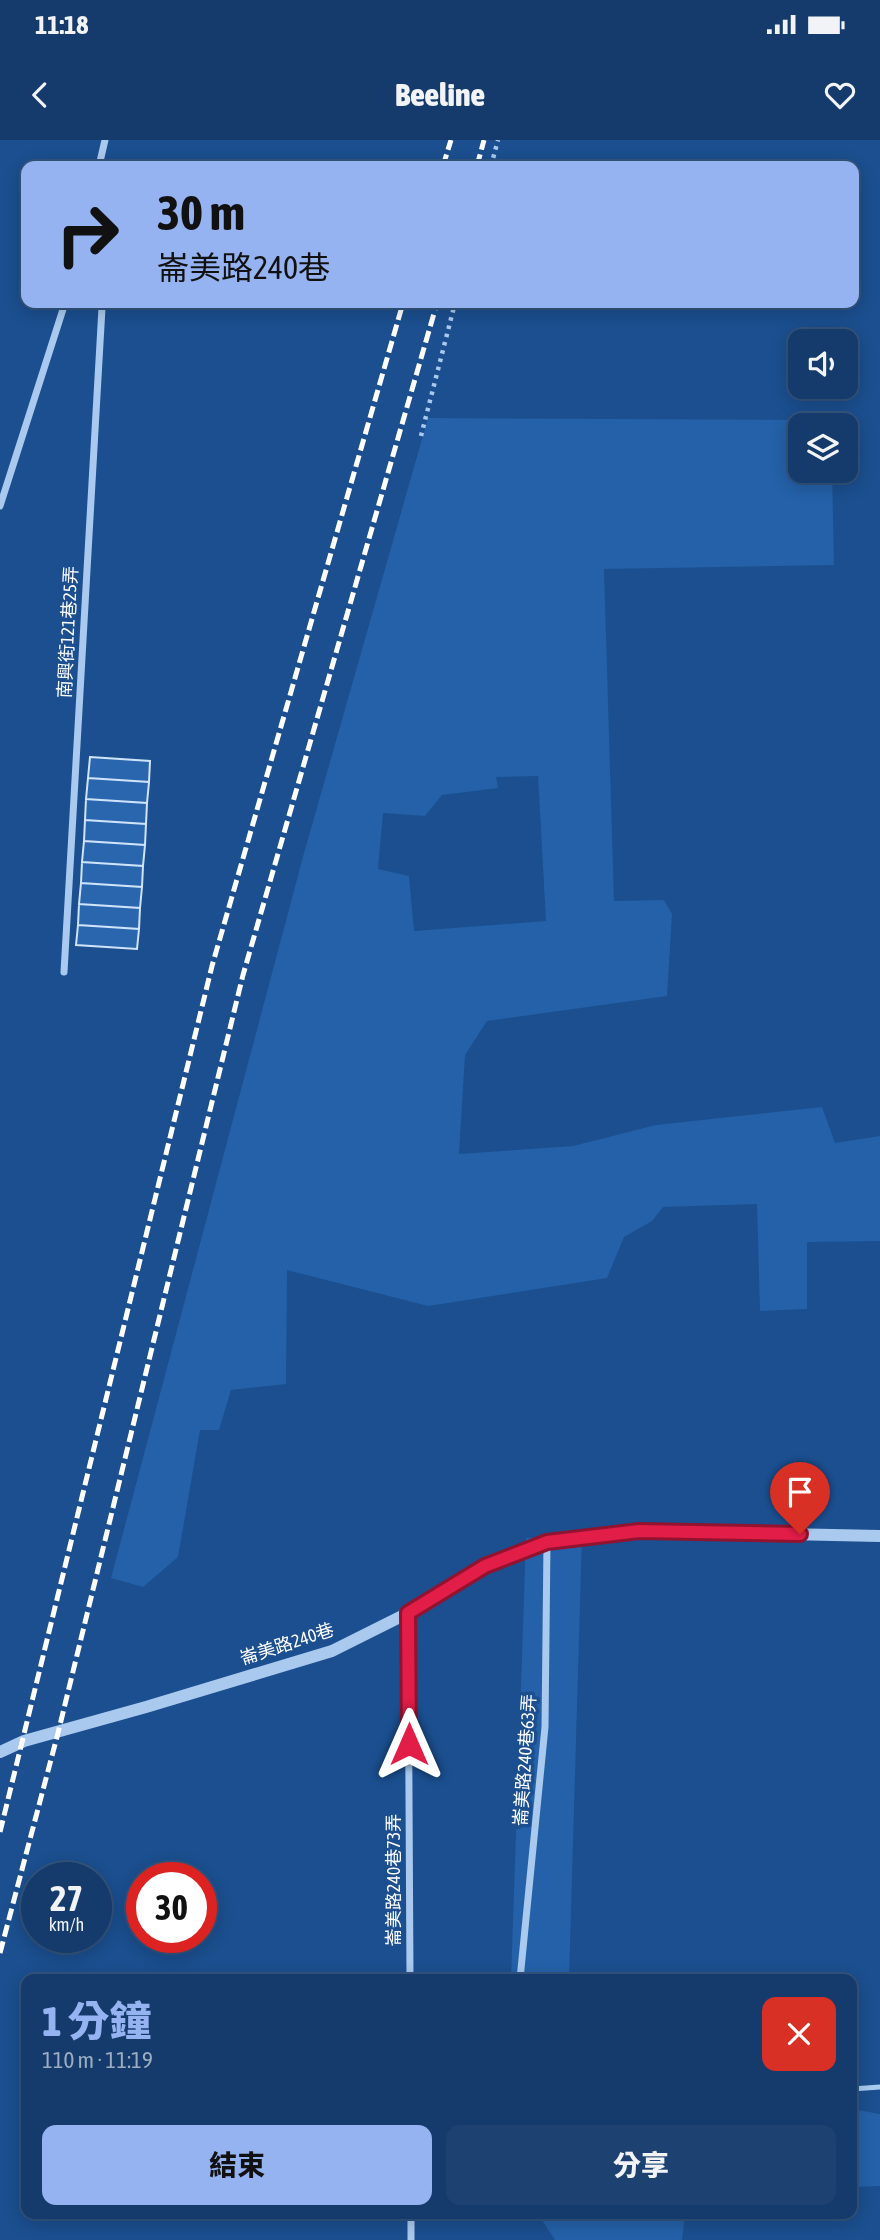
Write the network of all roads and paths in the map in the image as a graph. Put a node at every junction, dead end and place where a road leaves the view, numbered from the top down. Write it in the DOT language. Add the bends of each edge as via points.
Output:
graph roads {
  1 [pos="105,140"];
  2 [pos="498,140"];
  3 [pos="100,161"];
  4 [pos="492,161"];
  5 [pos="63,308"];
  6 [pos="102,308"];
  7 [pos="455,308"];
  8 [pos="421,436"];
  9 [pos="0,506"];
  10 [pos="64,972"];
  11 [pos="880,1536"];
  12 [pos="547,1542"];
  13 [pos="408,1613"];
  14 [pos="0,1752"];
  15 [pos="410,1974"];
  16 [pos="520,1974"];
  17 [pos="880,2087"];
  18 [pos="857,2089"];
  19 [pos="411,2219"];
  20 [pos="411,2240"];
  1 -- 3 [label="street"];
  2 -- 4 [label="path"];
  5 -- 9 [label="street"];
  6 -- 10 [label="street, 南興街121巷25弄"];
  7 -- 8 [label="path"];
  11 -- 12 [label="street, 崙美路240巷" via="639,1531"];
  12 -- 13 [label="street, 崙美路240巷" via="485,1566"];
  12 -- 16 [label="street, 崙美路240巷63弄" via="545,1727"];
  13 -- 14 [label="street, 崙美路240巷" via="332,1651 24,1741"];
  13 -- 15 [label="street, 崙美路240巷73弄"];
  17 -- 18 [label="lane"];
  19 -- 20 [label="street"];
}
